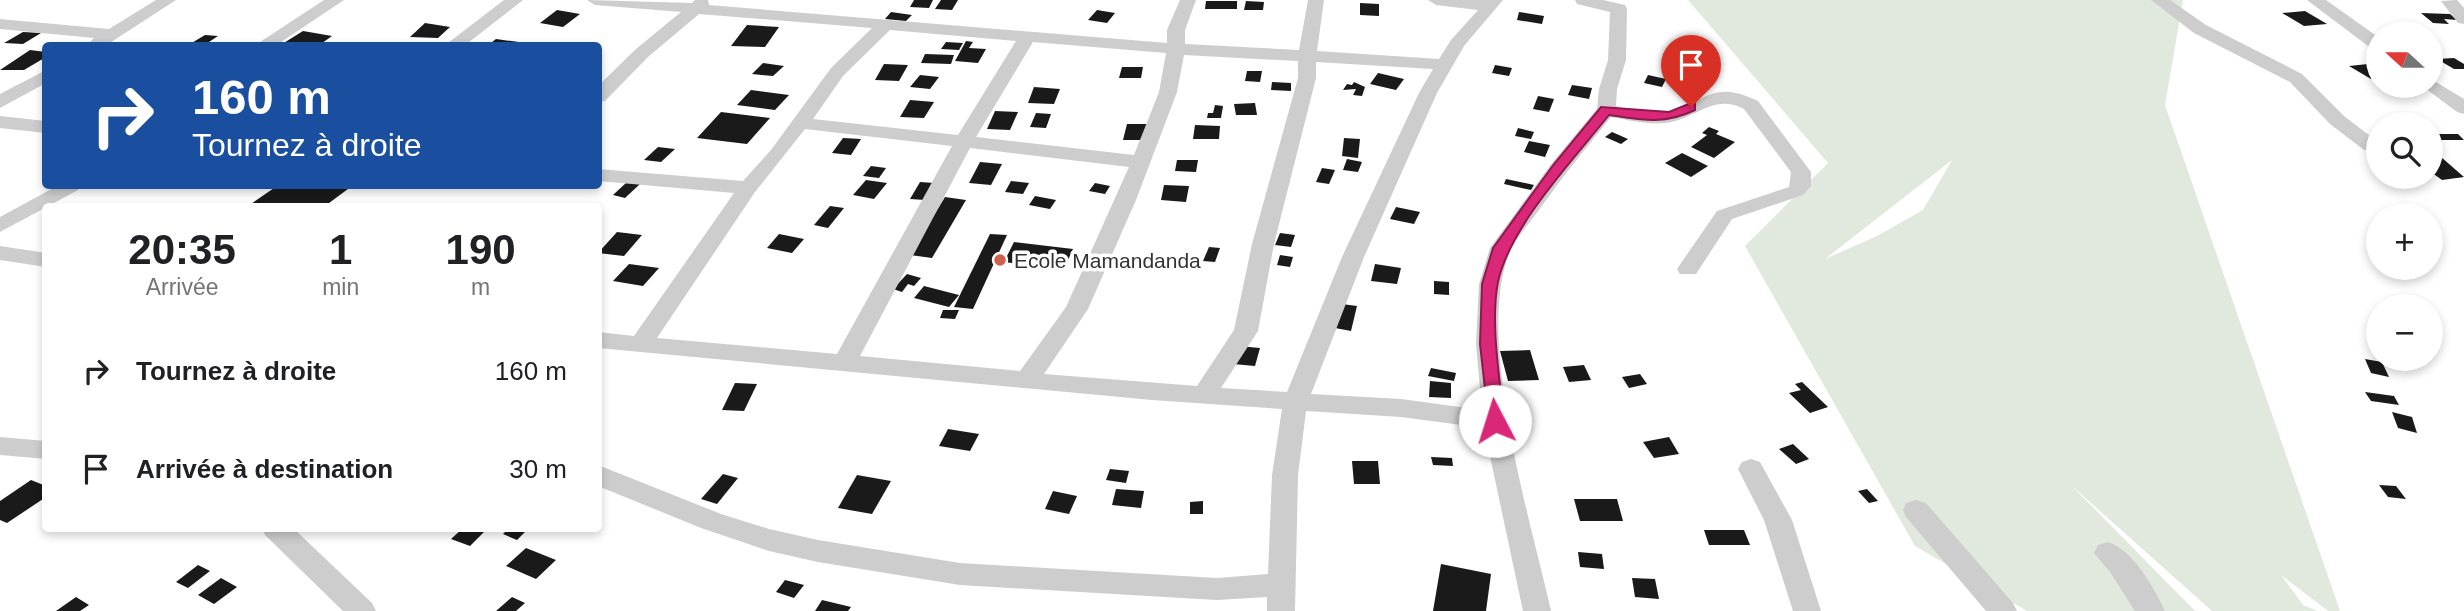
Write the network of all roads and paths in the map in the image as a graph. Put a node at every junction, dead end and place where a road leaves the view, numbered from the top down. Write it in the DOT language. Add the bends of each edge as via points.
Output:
graph roads {
  1 [pos="168,0"];
  2 [pos="336,0"];
  3 [pos="514,0"];
  4 [pos="595,0"];
  5 [pos="1188,0"];
  6 [pos="1316,0"];
  7 [pos="1436,0"];
  8 [pos="1583,0"];
  9 [pos="2159,0"];
  10 [pos="2315,0"];
  11 [pos="2452,2"];
  12 [pos="1492,3"];
  13 [pos="701,4"];
  14 [pos="1616,4"];
  15 [pos="2464,19"];
  16 [pos="887,23"];
  17 [pos="0,24"];
  18 [pos="111,34"];
  19 [pos="1028,36"];
  20 [pos="2366,36"];
  21 [pos="99,42"];
  22 [pos="268,42"];
  23 [pos="457,42"];
  24 [pos="1176,49"];
  25 [pos="1307,56"];
  26 [pos="1444,65"];
  27 [pos="42,77"];
  28 [pos="602,93"];
  29 [pos="2443,93"];
  30 [pos="0,102"];
  31 [pos="2464,108"];
  32 [pos="1606,110"];
  33 [pos="0,122"];
  34 [pos="802,123"];
  35 [pos="42,127"];
  36 [pos="2366,142"];
  37 [pos="962,143"];
  38 [pos="1140,162"];
  39 [pos="602,175"];
  40 [pos="748,188"];
  41 [pos="66,189"];
  42 [pos="0,226"];
  43 [pos="0,253"];
  44 [pos="42,259"];
  45 [pos="1688,269"];
  46 [pos="602,340"];
  47 [pos="641,343"];
  48 [pos="845,362"];
  49 [pos="1027,380"];
  50 [pos="1203,396"];
  51 [pos="1295,402"];
  52 [pos="1495,421"];
  53 [pos="0,446"];
  54 [pos="42,450"];
  55 [pos="1751,469"];
  56 [pos="602,477"];
  57 [pos="1916,510"];
  58 [pos="279,532"];
  59 [pos="2108,553"];
  60 [pos="1282,597"];
  61 [pos="362,611"];
  62 [pos="1537,611"];
  63 [pos="1807,611"];
  64 [pos="2003,611"];
  65 [pos="2151,611"];
  1 -- 18 [label="street"];
  2 -- 22 [label="street"];
  3 -- 23 [label="street"];
  4 -- 13 [label="street"];
  5 -- 24 [label="street" via="1176,30"];
  6 -- 25 [label="street"];
  7 -- 12 [label="street"];
  8 -- 14 [label="street"];
  9 -- 36 [label="street" via="2216,38 2296,78"];
  10 -- 20 [label="street"];
  11 -- 15 [label="street"];
  12 -- 26 [label="street"];
  13 -- 16 [label="street"];
  13 -- 28 [label="street"];
  14 -- 32 [label="street" via="1617,60"];
  16 -- 19 [label="street"];
  16 -- 34 [label="street" via="837,72"];
  17 -- 18 [label="street"];
  18 -- 21 [label="street"];
  19 -- 24 [label="street"];
  19 -- 37 [label="street"];
  24 -- 25 [label="street"];
  24 -- 38 [label="street" via="1168,92"];
  25 -- 26 [label="street"];
  25 -- 50 [label="street" via="1307,78 1263,244 1246,331"];
  26 -- 51 [label="street" via="1353,257"];
  27 -- 30 [label="street"];
  29 -- 31 [label="street"];
  32 -- 45 [label="street" via="1671,116 1717,97 1743,100 1801,172 1801,186 1796,191 1724,215"];
  32 -- 52 [label="street" via="1501,248 1490,284 1488,344"];
  33 -- 35 [label="street"];
  34 -- 37 [label="street"];
  34 -- 40 [label="street"];
  37 -- 38 [label="street"];
  37 -- 48 [label="street"];
  38 -- 49 [label="street" via="1077,309"];
  39 -- 40 [label="street"];
  40 -- 47 [label="street"];
  41 -- 42 [label="street"];
  43 -- 44 [label="street"];
  46 -- 47 [label="street"];
  47 -- 48 [label="street"];
  48 -- 49 [label="street"];
  49 -- 50 [label="street"];
  50 -- 51 [label="street"];
  51 -- 52 [label="street" via="1401,408"];
  51 -- 60 [label="street" via="1285,475"];
  52 -- 62 [label="street"];
  53 -- 54 [label="street"];
  55 -- 63 [label="street" via="1778,520"];
  56 -- 60 [label="street" via="769,540 922,568"];
  57 -- 64 [label="street"];
  58 -- 61 [label="street"];
  59 -- 65 [label="street"];
}
